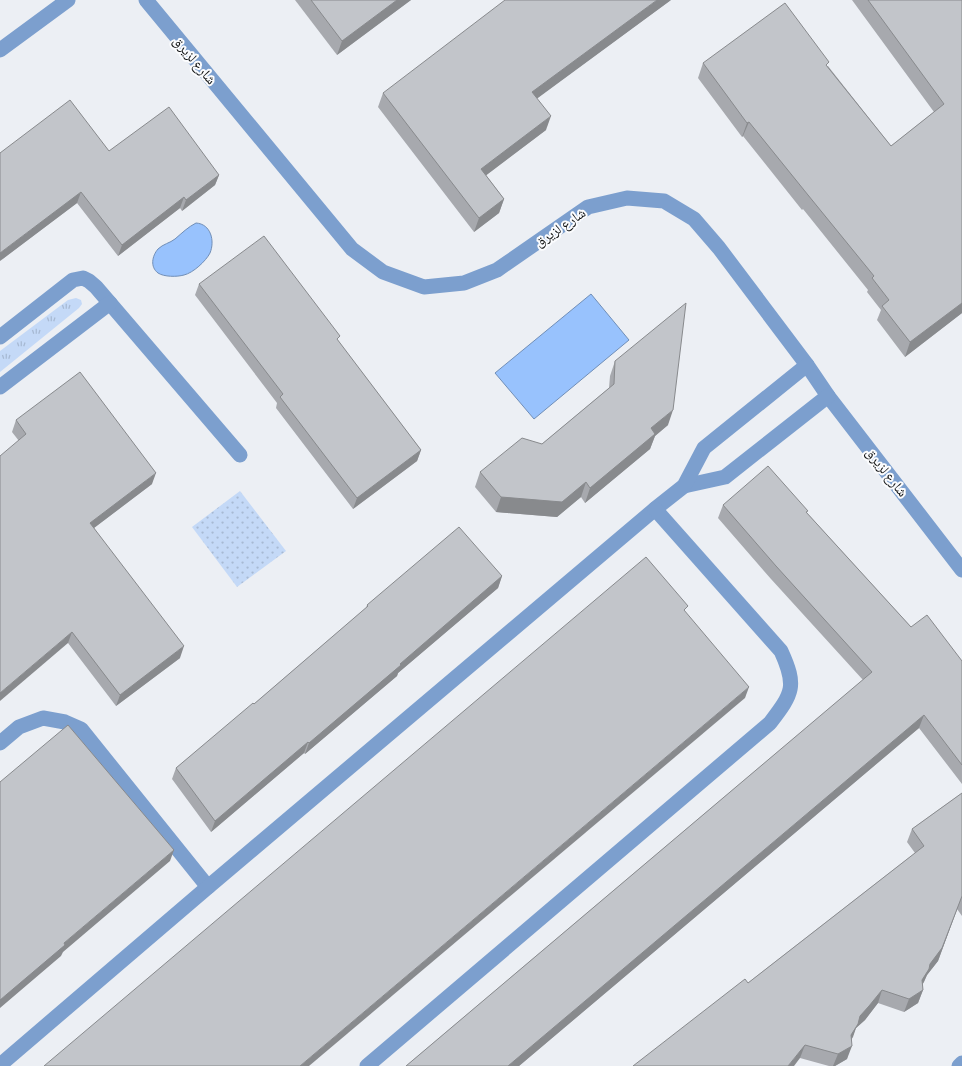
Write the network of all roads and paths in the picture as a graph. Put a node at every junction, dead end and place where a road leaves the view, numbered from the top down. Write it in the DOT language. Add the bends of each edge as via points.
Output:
graph roads {
  1 [pos="68,0"];
  2 [pos="146,0"];
  3 [pos="0,50"];
  4 [pos="110,303"];
  5 [pos="0,337"];
  6 [pos="807,365"];
  7 [pos="0,388"];
  8 [pos="828,396"];
  9 [pos="240,455"];
  10 [pos="684,486"];
  11 [pos="655,509"];
  12 [pos="962,570"];
  13 [pos="0,743"];
  14 [pos="208,887"];
  15 [pos="962,1063"];
  16 [pos="0,1064"];
  17 [pos="367,1066"];
  18 [pos="959,1066"];
  1 -- 3 [label="street"];
  2 -- 6 [label="street, شارع لزيرق" via="352,249 383,272 424,287 464,283 497,270 588,207 628,198 664,201 694,219"];
  4 -- 5 [label="street" via="89,281 83,278 73,280"];
  4 -- 7 [label="street"];
  4 -- 9 [label="street"];
  6 -- 8 [label="street, شارع لزيرق"];
  6 -- 10 [label="street" via="704,448"];
  8 -- 10 [label="street" via="725,477"];
  8 -- 12 [label="street, شارع لزيرق"];
  10 -- 11 [label="street"];
  11 -- 14 [label="street"];
  11 -- 17 [label="street" via="781,651 789,668 792,686 785,704 770,723"];
  13 -- 14 [label="street" via="19,727 43,718 81,729"];
  14 -- 16 [label="street"];
  15 -- 18 [label="street"];
}
